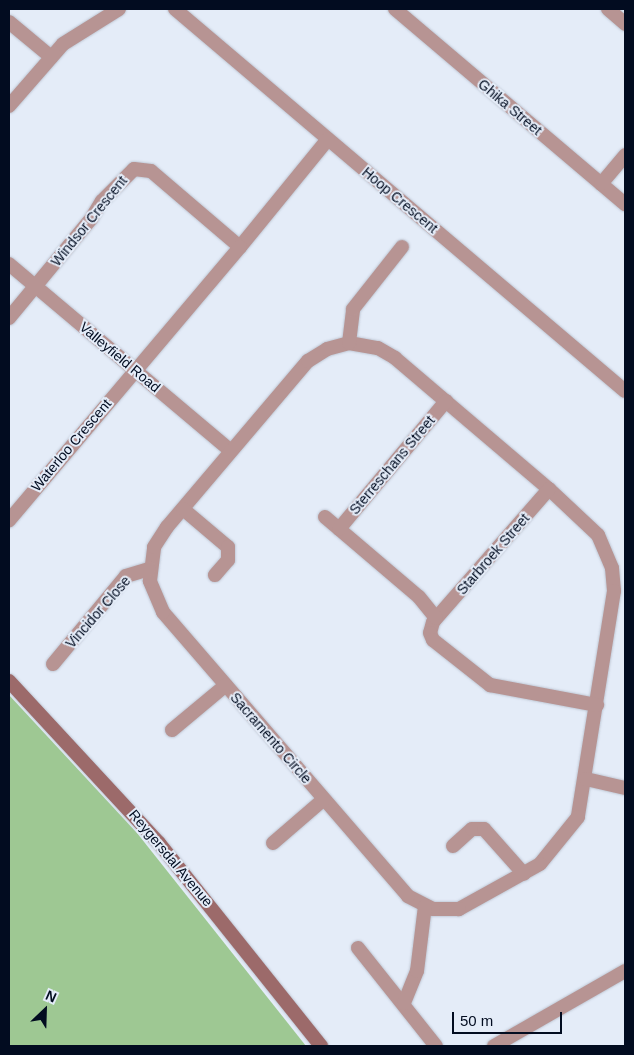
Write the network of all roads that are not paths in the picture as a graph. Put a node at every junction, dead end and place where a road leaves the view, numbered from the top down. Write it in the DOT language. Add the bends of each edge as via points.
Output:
graph roads {
  1 [pos="118,9"];
  2 [pos="174,9"];
  3 [pos="396,9"];
  4 [pos="608,9"];
  5 [pos="9,22"];
  6 [pos="625,24"];
  7 [pos="51,56"];
  8 [pos="9,106"];
  9 [pos="328,139"];
  10 [pos="625,155"];
  11 [pos="601,184"];
  12 [pos="625,204"];
  13 [pos="240,247"];
  14 [pos="402,247"];
  15 [pos="9,264"];
  16 [pos="36,286"];
  17 [pos="9,318"];
  18 [pos="349,343"];
  19 [pos="134,369"];
  20 [pos="625,391"];
  21 [pos="446,401"];
  22 [pos="232,451"];
  23 [pos="549,489"];
  24 [pos="183,509"];
  25 [pos="325,517"];
  26 [pos="9,520"];
  27 [pos="339,529"];
  28 [pos="149,570"];
  29 [pos="216,575"];
  30 [pos="436,618"];
  31 [pos="52,664"];
  32 [pos="9,680"];
  33 [pos="226,685"];
  34 [pos="597,705"];
  35 [pos="172,730"];
  36 [pos="586,779"];
  37 [pos="625,788"];
  38 [pos="324,799"];
  39 [pos="273,843"];
  40 [pos="453,846"];
  41 [pos="524,874"];
  42 [pos="424,906"];
  43 [pos="358,948"];
  44 [pos="625,971"];
  45 [pos="404,1003"];
  46 [pos="321,1046"];
  47 [pos="436,1046"];
  48 [pos="494,1046"];
  1 -- 7 [label="street" via="81,30"];
  2 -- 9 [label="street, Hoop Crescent"];
  3 -- 11 [label="street, Ghika Street"];
  4 -- 6 [label="street"];
  5 -- 7 [label="street"];
  7 -- 8 [label="street"];
  9 -- 13 [label="street"];
  9 -- 20 [label="street, Hoop Crescent"];
  10 -- 11 [label="street"];
  11 -- 12 [label="street, Ghika Street"];
  13 -- 16 [label="street, Windsor Crescent" via="151,171 134,169 102,201 92,219"];
  13 -- 19 [label="street"];
  14 -- 18 [label="street" via="352,309"];
  15 -- 16 [label="street, Valleyfield Road"];
  16 -- 17 [label="street"];
  16 -- 19 [label="street, Valleyfield Road"];
  18 -- 21 [label="street, Sacramento Circle" via="387,352"];
  18 -- 22 [label="street, Sacramento Circle" via="327,349 308,361"];
  19 -- 22 [label="street, Valleyfield Road"];
  19 -- 26 [label="street, Waterloo Crescent"];
  21 -- 23 [label="street, Sacramento Circle"];
  21 -- 27 [label="street, Sterreschans Street"];
  22 -- 24 [label="street, Sacramento Circle"];
  23 -- 30 [label="street, Starbroek Street"];
  23 -- 34 [label="street, Sacramento Circle" via="598,535 612,568 614,591"];
  24 -- 28 [label="street, Sacramento Circle" via="157,542"];
  24 -- 29 [label="street" via="228,547 228,560"];
  25 -- 27 [label="street"];
  27 -- 30 [label="street" via="419,597"];
  28 -- 31 [label="street, Vincidor Close" via="126,576"];
  28 -- 33 [label="street, Sacramento Circle" via="152,592 162,612"];
  30 -- 34 [label="street" via="430,629 433,640 484,683"];
  32 -- 46 [label="main road, Reygersdal Avenue" via="165,850"];
  33 -- 35 [label="street"];
  33 -- 38 [label="street, Sacramento Circle"];
  34 -- 36 [label="street, Sacramento Circle"];
  36 -- 37 [label="street"];
  36 -- 41 [label="street, Sacramento Circle" via="583,803 573,826 540,864"];
  38 -- 39 [label="street"];
  38 -- 42 [label="street, Sacramento Circle" via="408,896"];
  40 -- 41 [label="street" via="472,829 484,829"];
  41 -- 42 [label="street, Sacramento Circle" via="468,907 450,910"];
  42 -- 45 [label="street" via="417,971"];
  43 -- 45 [label="street"];
  44 -- 48 [label="street"];
  45 -- 47 [label="street"];
}
